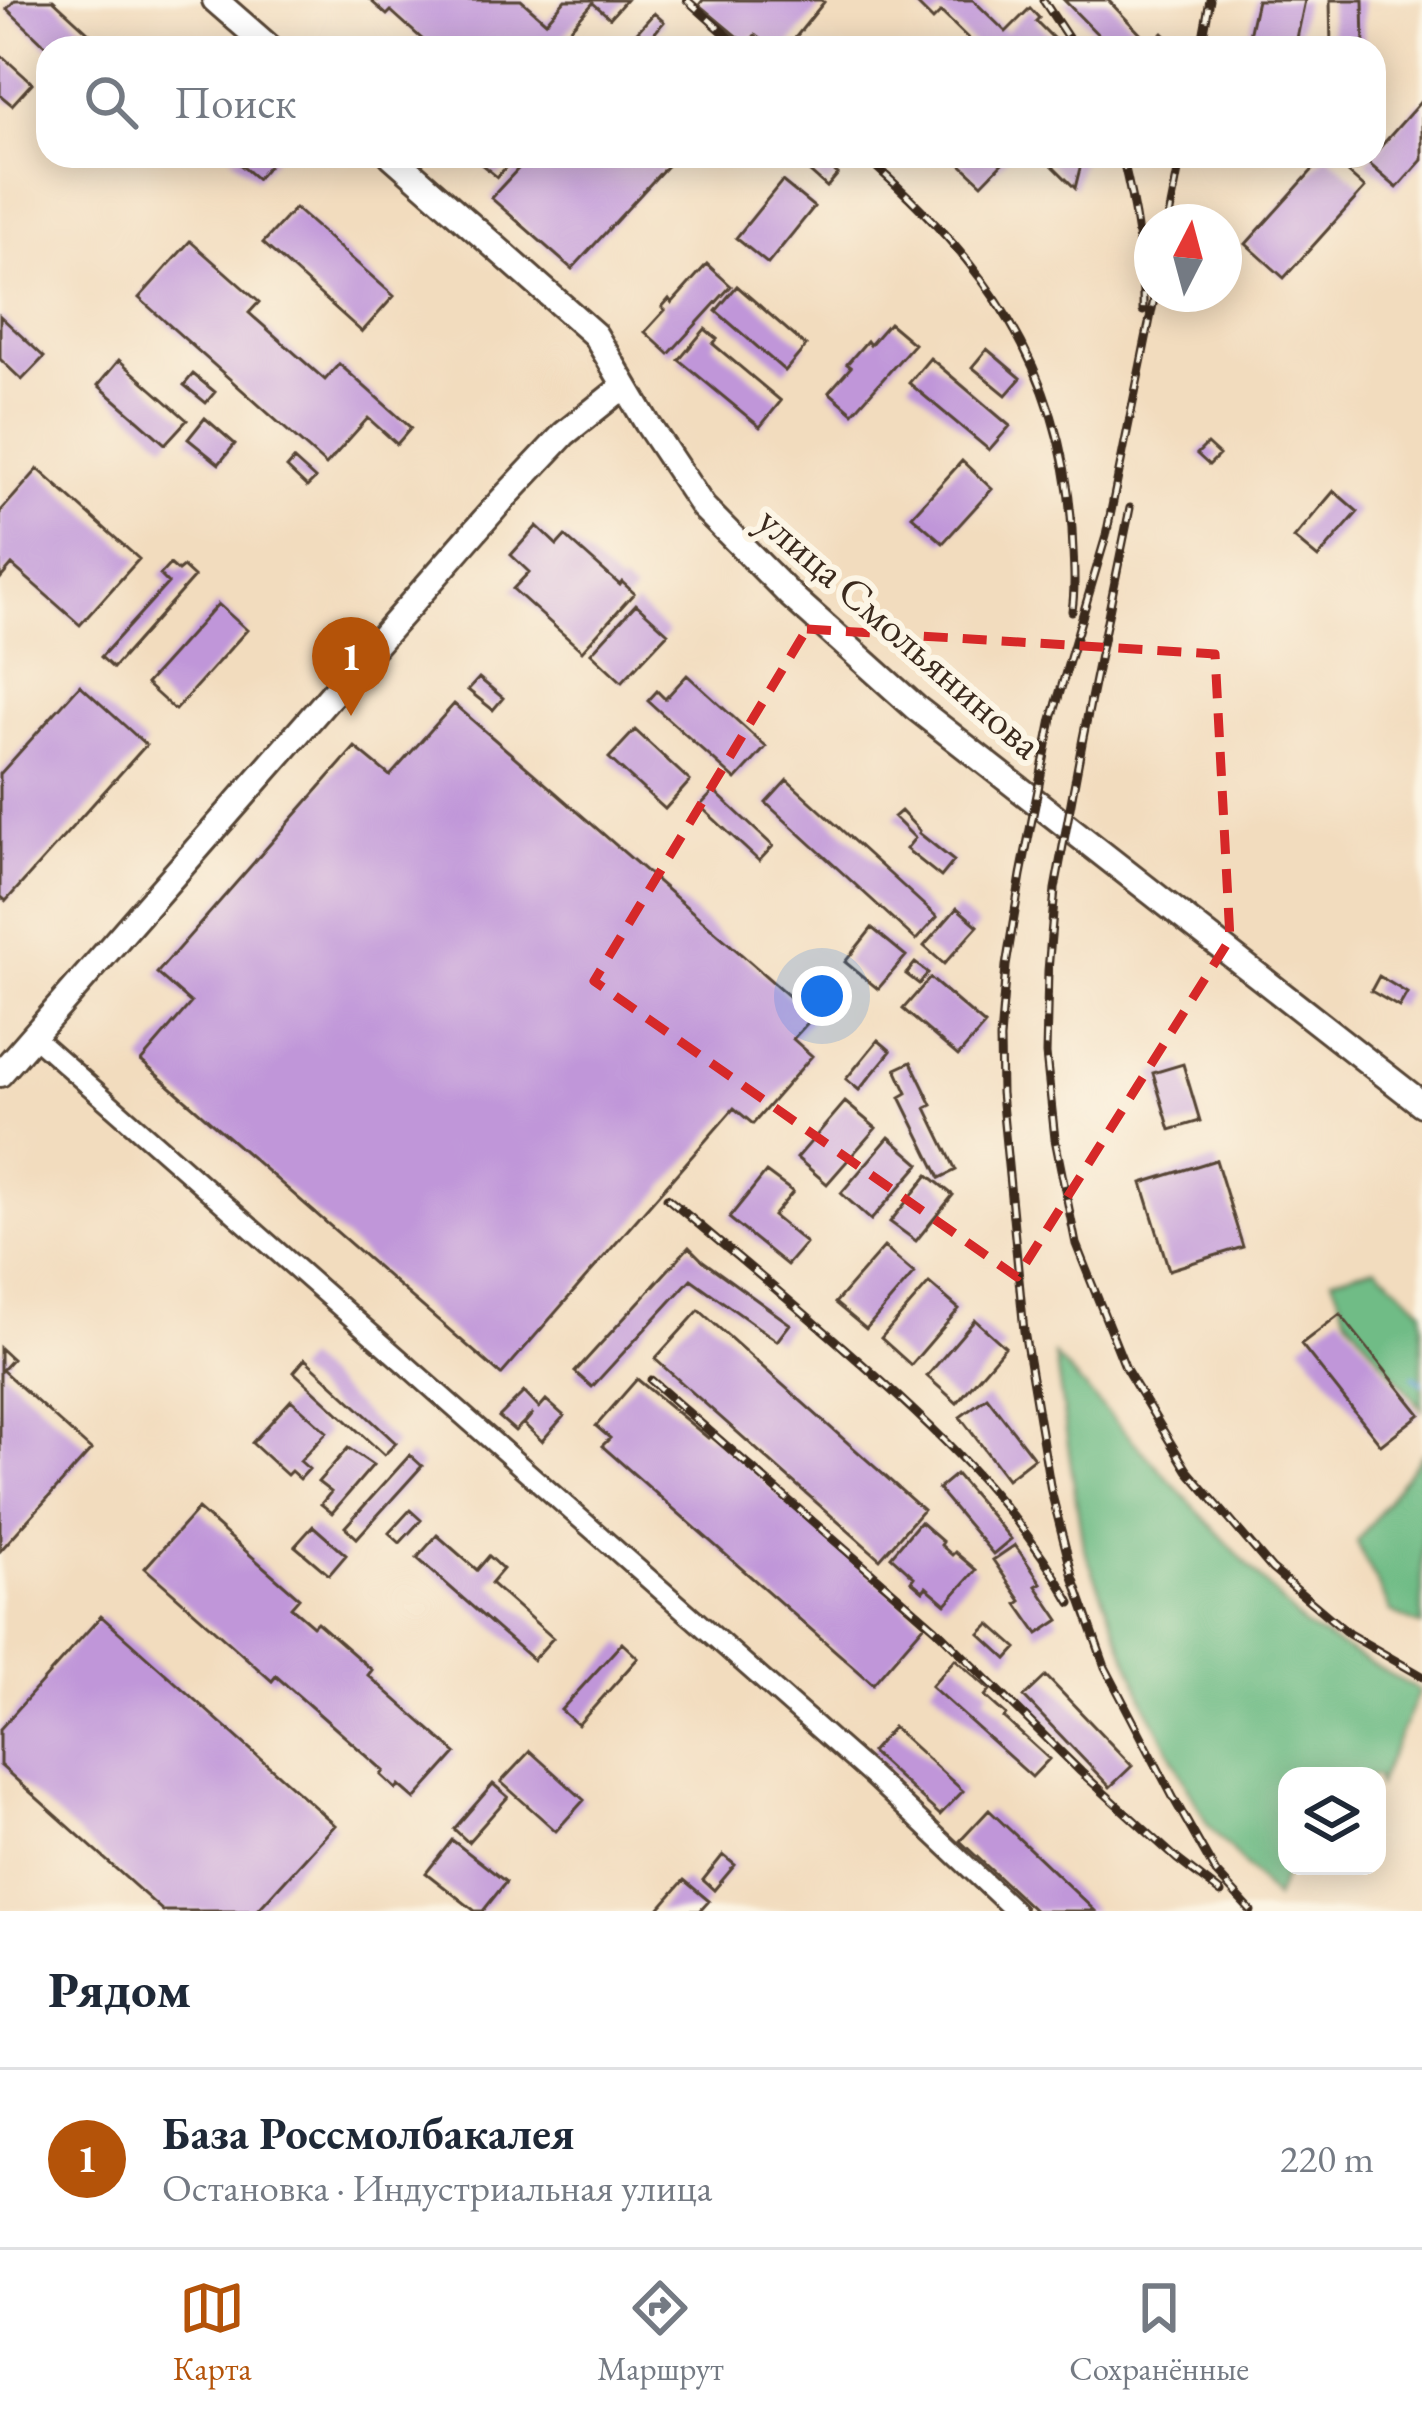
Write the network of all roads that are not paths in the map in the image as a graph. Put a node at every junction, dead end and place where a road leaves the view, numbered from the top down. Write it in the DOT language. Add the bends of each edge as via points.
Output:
graph roads {
  1 [pos="215,0"];
  2 [pos="256,36"];
  3 [pos="406,168"];
  4 [pos="624,386"];
  5 [pos="33,1036"];
  6 [pos="0,1074"];
  7 [pos="1422,1104"];
  8 [pos="1015,1911"];
  1 -- 2 [label="street"];
  3 -- 4 [label="street, улица Смольянинова" via="596,335"];
  4 -- 5 [label="street" via="564,434 502,501"];
  4 -- 7 [label="street, улица Смольянинова" via="703,507 790,595 916,708"];
  5 -- 6 [label="street"];
  5 -- 8 [label="street" via="872,1775"];
}
